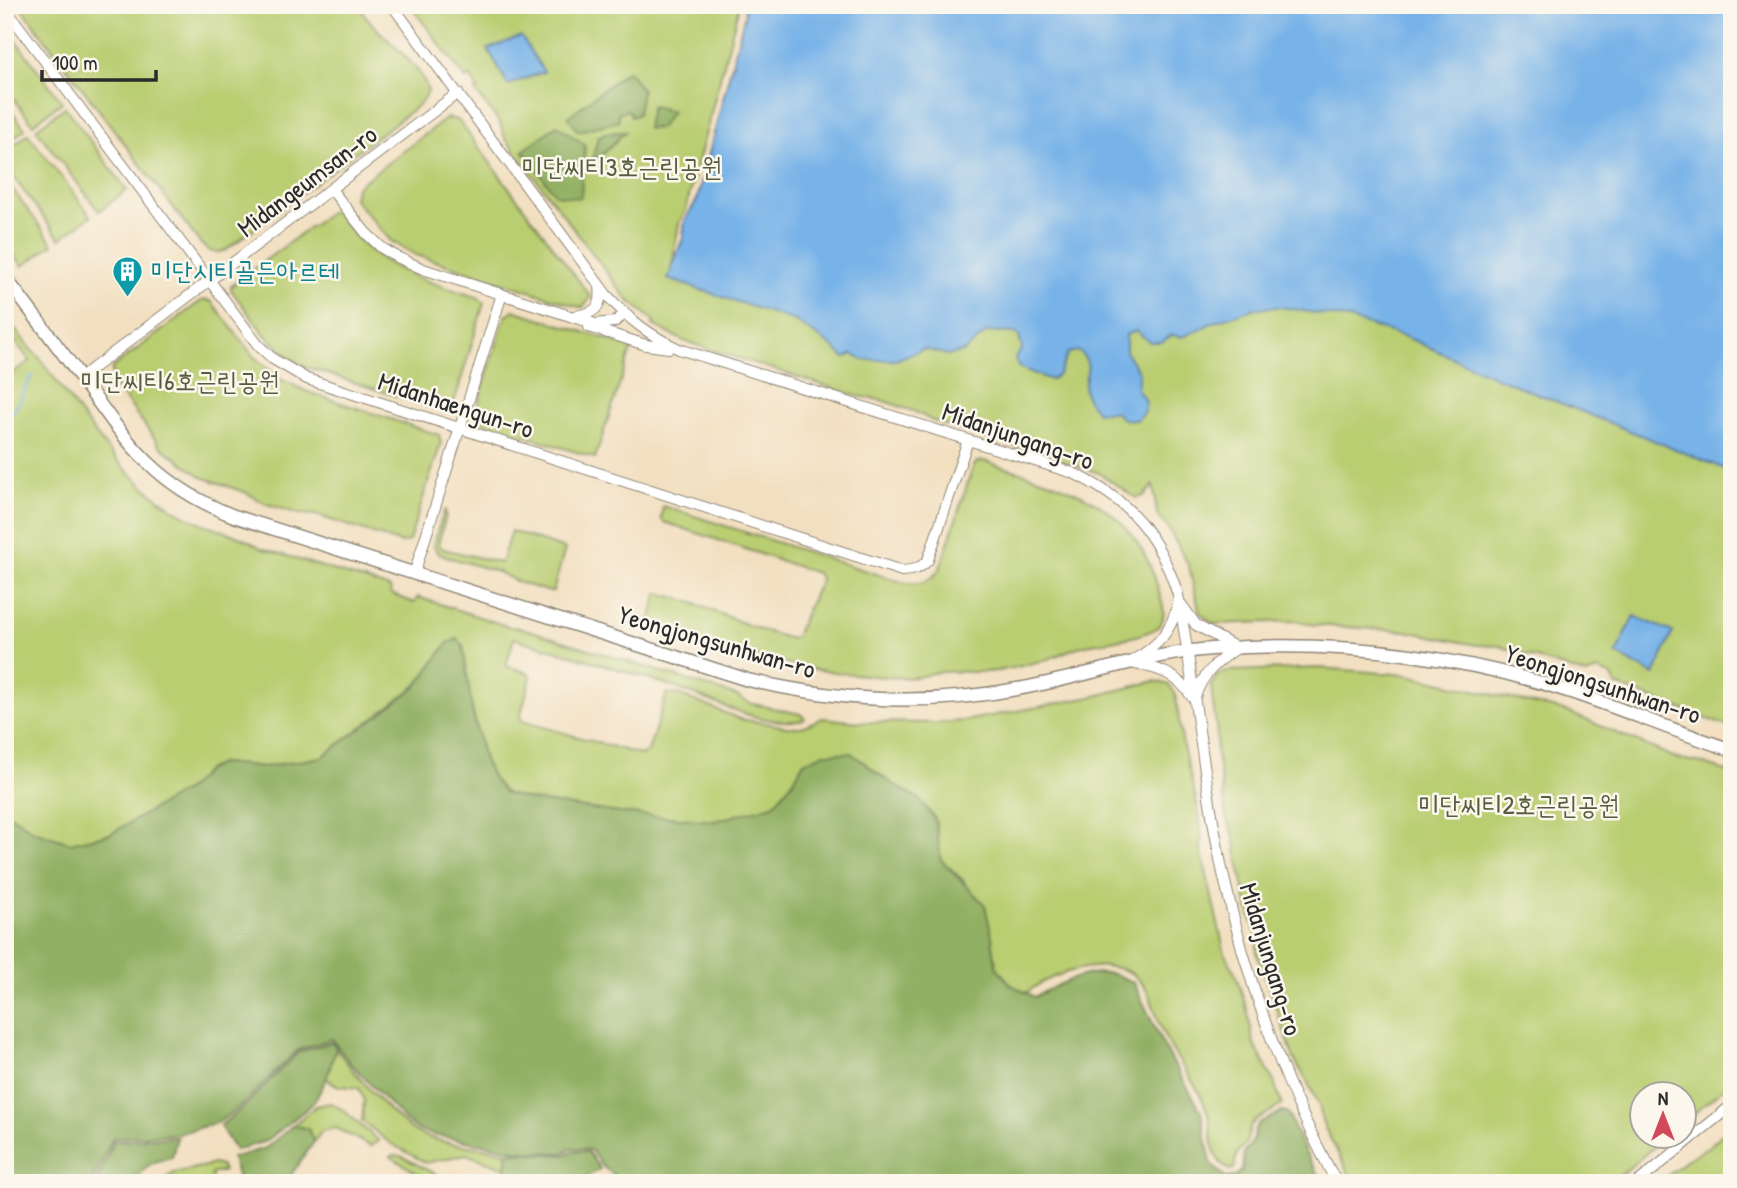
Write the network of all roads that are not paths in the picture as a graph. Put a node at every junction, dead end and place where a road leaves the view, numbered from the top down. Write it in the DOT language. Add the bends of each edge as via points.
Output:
graph roads {
  1 [pos="392,5"];
  2 [pos="5,8"];
  3 [pos="458,93"];
  4 [pos="331,189"];
  5 [pos="5,277"];
  6 [pos="210,280"];
  7 [pos="599,285"];
  8 [pos="502,294"];
  9 [pos="624,314"];
  10 [pos="570,317"];
  11 [pos="679,349"];
  12 [pos="80,378"];
  13 [pos="458,427"];
  14 [pos="968,440"];
  15 [pos="414,574"];
  16 [pos="1178,599"];
  17 [pos="1237,648"];
  18 [pos="1187,651"];
  19 [pos="1128,663"];
  20 [pos="1194,701"];
  21 [pos="1732,750"];
  22 [pos="1732,1105"];
  23 [pos="1337,1183"];
  24 [pos="1637,1183"];
  1 -- 3 [label="street, Midanjungang-ro"];
  2 -- 6 [label="street, Midanhaengun-ro"];
  3 -- 4 [label="street, Midangeumsan-ro"];
  3 -- 7 [label="street, Midanjungang-ro"];
  4 -- 6 [label="street, Midangeumsan-ro"];
  4 -- 8 [label="street" via="382,248 423,269"];
  5 -- 12 [label="main road, Yeongjongsunhwan-ro"];
  6 -- 12 [label="street, Midangeumsan-ro"];
  6 -- 13 [label="street, Midanhaengun-ro" via="258,345 290,371"];
  7 -- 9 [label="street, Midanjungang-ro"];
  7 -- 10 [label="street" via="597,309"];
  8 -- 10 [label="street"];
  8 -- 13 [label="street"];
  9 -- 10 [label="street" via="614,323 602,324"];
  9 -- 11 [label="street, Midanjungang-ro"];
  10 -- 11 [label="street" via="646,345"];
  11 -- 14 [label="street, Midanjungang-ro"];
  12 -- 15 [label="main road, Yeongjongsunhwan-ro" via="132,448 196,500"];
  13 -- 14 [label="street, Midanhaengun-ro" via="902,571 914,570 928,560"];
  13 -- 15 [label="street"];
  14 -- 16 [label="street, Midanjungang-ro" via="1073,472 1114,496 1147,528 1160,548"];
  15 -- 19 [label="main road, Yeongjongsunhwan-ro" via="748,680 829,696 957,698 1048,683"];
  16 -- 17 [label="street" via="1196,625"];
  16 -- 18 [label="street, Midanjungang-ro"];
  16 -- 19 [label="street" via="1166,632"];
  17 -- 18 [label="main road, Yeongjongsunhwan-ro"];
  17 -- 20 [label="street" via="1205,675"];
  17 -- 21 [label="main road, Yeongjongsunhwan-ro" via="1356,648 1481,667 1566,690"];
  18 -- 19 [label="main road, Yeongjongsunhwan-ro"];
  18 -- 20 [label="street, Midanjungang-ro"];
  19 -- 20 [label="street" via="1168,673 1183,684"];
  20 -- 23 [label="street, Midanjungang-ro" via="1222,868 1255,990 1297,1102"];
  22 -- 24 [label="street"];
}
